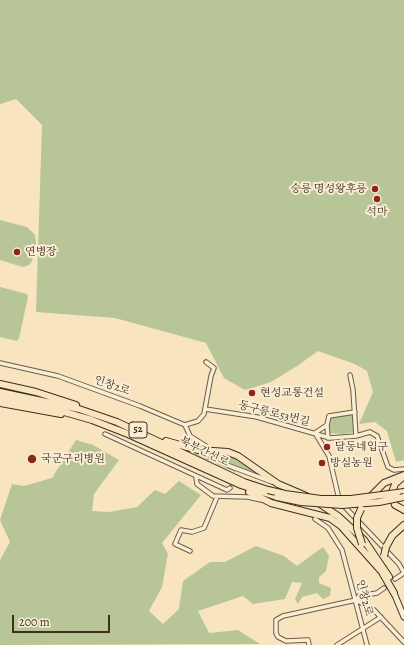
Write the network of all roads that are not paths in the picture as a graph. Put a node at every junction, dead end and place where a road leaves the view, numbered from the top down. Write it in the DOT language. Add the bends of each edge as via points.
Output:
graph roads {
  1 [pos="206,362"];
  2 [pos="0,363"];
  3 [pos="350,375"];
  4 [pos="0,384"];
  5 [pos="0,392"];
  6 [pos="0,397"];
  7 [pos="0,403"];
  8 [pos="205,409"];
  9 [pos="355,412"];
  10 [pos="101,416"];
  11 [pos="92,420"];
  12 [pos="185,425"];
  13 [pos="327,425"];
  14 [pos="104,434"];
  15 [pos="315,434"];
  16 [pos="151,436"];
  17 [pos="356,436"];
  18 [pos="326,437"];
  19 [pos="321,443"];
  20 [pos="206,446"];
  21 [pos="216,457"];
  22 [pos="198,466"];
  23 [pos="238,469"];
  24 [pos="404,469"];
  25 [pos="236,474"];
  26 [pos="404,475"];
  27 [pos="196,477"];
  28 [pos="278,484"];
  29 [pos="230,488"];
  30 [pos="404,492"];
  31 [pos="218,497"];
  32 [pos="404,497"];
  33 [pos="270,503"];
  34 [pos="310,510"];
  35 [pos="404,510"];
  36 [pos="314,519"];
  37 [pos="404,525"];
  38 [pos="190,551"];
  39 [pos="404,573"];
  40 [pos="389,576"];
  41 [pos="384,588"];
  42 [pos="395,593"];
  43 [pos="356,600"];
  44 [pos="404,608"];
  45 [pos="381,617"];
  46 [pos="404,617"];
  47 [pos="362,629"];
  48 [pos="404,642"];
  49 [pos="309,645"];
  50 [pos="337,645"];
  51 [pos="367,645"];
  1 -- 8 [label="street" via="214,367"];
  2 -- 12 [label="street, 인창2로" via="58,376"];
  3 -- 9 [label="street"];
  4 -- 10 [label="highway" via="55,398"];
  5 -- 10 [label="highway, 북부간선로 / 52"];
  6 -- 11 [label="highway, 북부간선로 / 52"];
  7 -- 11 [label="highway"];
  8 -- 12 [label="street" via="201,418"];
  8 -- 15 [label="street, 동구릉로53번길" via="242,414"];
  9 -- 13 [label="street, 동구릉로53번길" via="330,416"];
  9 -- 17 [label="street"];
  10 -- 16 [label="highway, 북부간선로 / 52"];
  11 -- 22 [label="highway, 북부간선로 / 52"];
  12 -- 20 [label="street, 인창2로" via="190,436"];
  13 -- 15 [label="street, 동구릉로53번길"];
  13 -- 18 [label="street"];
  14 -- 27 [label="street"];
  15 -- 18 [label="street, 동구릉로53번길"];
  15 -- 19 [label="street"];
  16 -- 28 [label="highway" via="198,450 228,452 238,456"];
  16 -- 30 [label="highway, 북부간선로 / 52, bridge" via="230,476 285,494 321,499 350,499"];
  17 -- 18 [label="street, 동구릉로53번길" via="338,439"];
  17 -- 24 [label="street, 동구릉로53번길" via="370,432 377,436 388,467 394,470"];
  18 -- 19 [label="street, 동구릉로53번길" via="322,437"];
  19 -- 39 [label="street" via="329,456 340,502 399,564"];
  21 -- 23 [label="street"];
  22 -- 32 [label="highway, 북부간선로 / 52, bridge" via="241,485 301,502 342,505"];
  22 -- 33 [label="highway"];
  23 -- 25 [label="street"];
  23 -- 28 [label="street"];
  26 -- 35 [label="highway" via="395,484 391,495 395,505"];
  26 -- 40 [label="highway, bridge" via="390,479 372,493 357,518 362,544"];
  27 -- 29 [label="street" via="227,490"];
  27 -- 31 [label="street" via="197,484"];
  28 -- 34 [label="street" via="301,499"];
  28 -- 40 [label="highway" via="331,510 364,540"];
  31 -- 33 [label="street" via="248,497"];
  31 -- 38 [label="street" via="204,528 195,532 181,530 175,544"];
  33 -- 40 [label="highway" via="330,518 341,526"];
  36 -- 43 [label="street, 인창2로" via="328,528 341,547"];
  37 -- 40 [label="highway, bridge" via="392,536 386,548 384,556"];
  39 -- 40 [label="street"];
  40 -- 42 [label="highway"];
  41 -- 43 [label="street" via="374,594 359,596"];
  42 -- 44 [label="street"];
  42 -- 46 [label="street"];
  43 -- 45 [label="street" via="371,607"];
  43 -- 47 [label="street, 인창2로"];
  43 -- 49 [label="street" via="283,616 276,620 278,637 286,641 308,640"];
  45 -- 47 [label="street"];
  45 -- 48 [label="street"];
  47 -- 50 [label="street"];
  47 -- 51 [label="street, 인창2로"];
}
